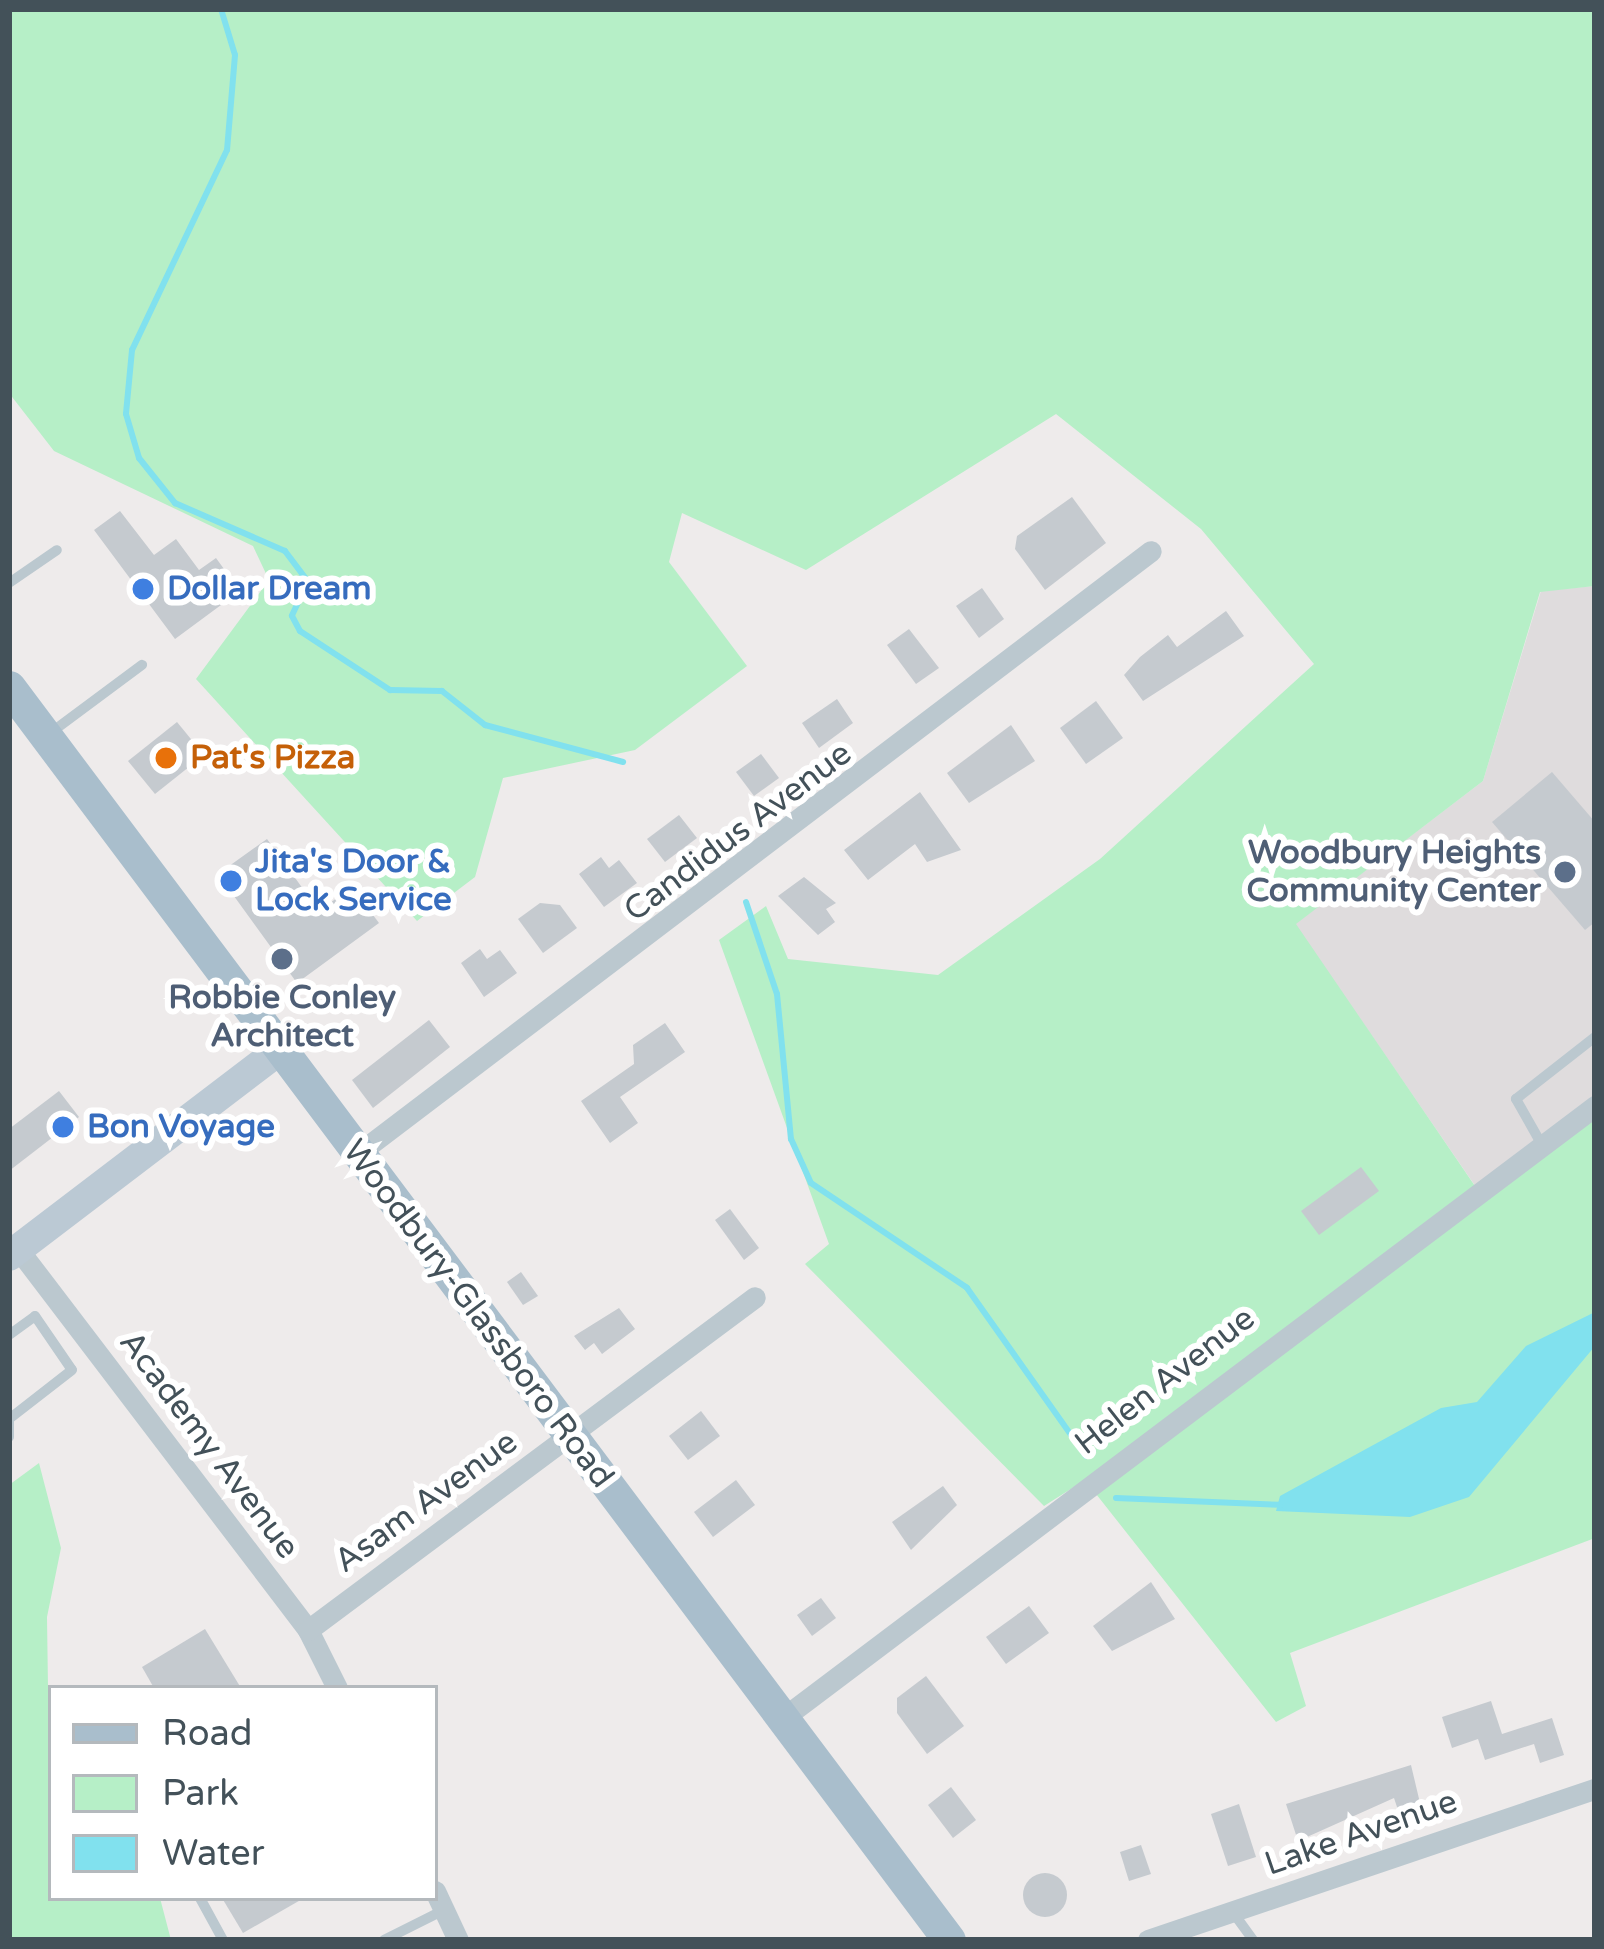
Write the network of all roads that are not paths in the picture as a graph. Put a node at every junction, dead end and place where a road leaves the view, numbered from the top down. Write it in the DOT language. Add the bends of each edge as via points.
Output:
graph roads {
  1 [pos="56,550"];
  2 [pos="1151,551"];
  3 [pos="9,583"];
  4 [pos="142,665"];
  5 [pos="9,687"];
  6 [pos="46,736"];
  7 [pos="1595,1037"];
  8 [pos="279,1050"];
  9 [pos="1595,1106"];
  10 [pos="1542,1145"];
  11 [pos="356,1155"];
  12 [pos="14,1252"];
  13 [pos="755,1297"];
  14 [pos="9,1335"];
  15 [pos="9,1420"];
  16 [pos="572,1436"];
  17 [pos="9,1437"];
  18 [pos="308,1630"];
  19 [pos="336,1685"];
  20 [pos="783,1718"];
  21 [pos="1595,1789"];
  22 [pos="440,1900"];
  23 [pos="202,1901"];
  24 [pos="1232,1911"];
  25 [pos="223,1940"];
  26 [pos="384,1940"];
  27 [pos="458,1940"];
  28 [pos="949,1940"];
  29 [pos="1148,1940"];
  30 [pos="1253,1940"];
  1 -- 3 [label="lane"];
  2 -- 11 [label="street, Candidus Avenue"];
  4 -- 6 [label="lane"];
  5 -- 6 [label="main road, Woodbury-Glassboro Road"];
  6 -- 8 [label="main road, Woodbury-Glassboro Road"];
  7 -- 10 [label="lane" via="1516,1099"];
  8 -- 11 [label="main road, Woodbury-Glassboro Road"];
  8 -- 12 [label="main road"];
  9 -- 10 [label="street, Helen Avenue"];
  10 -- 20 [label="street, Helen Avenue"];
  11 -- 16 [label="main road, Woodbury-Glassboro Road"];
  12 -- 18 [label="street, Academy Avenue"];
  13 -- 16 [label="street, Asam Avenue"];
  14 -- 15 [label="lane" via="34,1316 72,1370"];
  15 -- 17 [label="lane"];
  16 -- 18 [label="street, Asam Avenue"];
  16 -- 20 [label="main road, Woodbury-Glassboro Road"];
  18 -- 19 [label="street, Academy Avenue"];
  20 -- 28 [label="main road, Woodbury-Glassboro Road"];
  21 -- 24 [label="street, Lake Avenue"];
  22 -- 26 [label="lane"];
  22 -- 27 [label="street"];
  23 -- 25 [label="lane"];
  24 -- 29 [label="street, Lake Avenue"];
  24 -- 30 [label="lane"];
}
